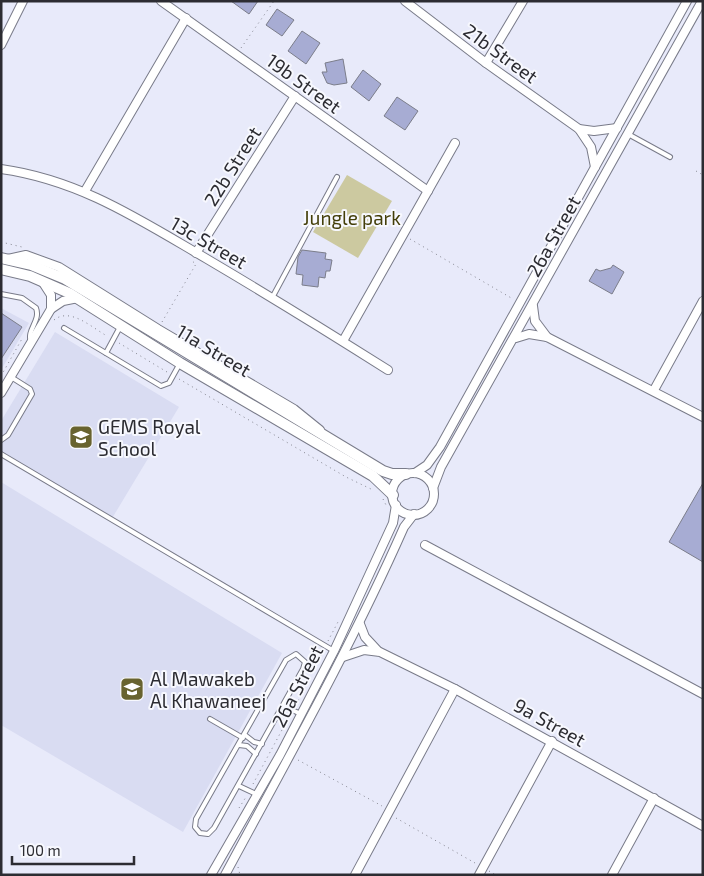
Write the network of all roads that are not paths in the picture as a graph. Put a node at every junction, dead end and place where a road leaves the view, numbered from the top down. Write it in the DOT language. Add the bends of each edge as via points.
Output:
graph roads {
  1 [pos="162,1"];
  2 [pos="405,1"];
  3 [pos="523,1"];
  4 [pos="687,1"];
  5 [pos="702,1"];
  6 [pos="19,3"];
  7 [pos="186,18"];
  8 [pos="1,46"];
  9 [pos="486,63"];
  10 [pos="295,96"];
  11 [pos="617,128"];
  12 [pos="579,130"];
  13 [pos="628,134"];
  14 [pos="455,143"];
  15 [pos="670,156"];
  16 [pos="596,167"];
  17 [pos="1,169"];
  18 [pos="337,176"];
  19 [pos="84,191"];
  20 [pos="428,191"];
  21 [pos="196,253"];
  22 [pos="4,259"];
  23 [pos="1,269"];
  24 [pos="41,280"];
  25 [pos="1,294"];
  26 [pos="78,298"];
  27 [pos="272,298"];
  28 [pos="703,301"];
  29 [pos="533,305"];
  30 [pos="50,311"];
  31 [pos="120,326"];
  32 [pos="64,328"];
  33 [pos="547,337"];
  34 [pos="514,340"];
  35 [pos="343,341"];
  36 [pos="32,344"];
  37 [pos="106,353"];
  38 [pos="180,364"];
  39 [pos="388,370"];
  40 [pos="11,376"];
  41 [pos="654,390"];
  42 [pos="1,394"];
  43 [pos="703,417"];
  44 [pos="325,436"];
  45 [pos="1,440"];
  46 [pos="1,454"];
  47 [pos="410,474"];
  48 [pos="433,488"];
  49 [pos="394,500"];
  50 [pos="414,514"];
  51 [pos="425,545"];
  52 [pos="360,624"];
  53 [pos="334,651"];
  54 [pos="380,652"];
  55 [pos="342,657"];
  56 [pos="456,689"];
  57 [pos="703,694"];
  58 [pos="284,704"];
  59 [pos="301,714"];
  60 [pos="210,719"];
  61 [pos="244,736"];
  62 [pos="552,742"];
  63 [pos="262,744"];
  64 [pos="239,745"];
  65 [pos="256,754"];
  66 [pos="240,784"];
  67 [pos="258,795"];
  68 [pos="654,798"];
  69 [pos="703,826"];
  70 [pos="231,864"];
  71 [pos="211,875"];
  72 [pos="225,875"];
  73 [pos="234,875"];
  74 [pos="355,875"];
  75 [pos="479,875"];
  76 [pos="612,875"];
  1 -- 7 [label="street, 19b Street"];
  2 -- 9 [label="street, 21b Street"];
  3 -- 9 [label="street"];
  4 -- 11 [label="street, 26a Street"];
  5 -- 13 [label="street, 26a Street"];
  6 -- 8 [label="street"];
  7 -- 10 [label="street, 19b Street"];
  7 -- 19 [label="street"];
  9 -- 12 [label="street, 21b Street"];
  10 -- 20 [label="street, 19b Street"];
  10 -- 21 [label="street, 22b Street"];
  11 -- 12 [label="street"];
  11 -- 16 [label="street, 26a Street"];
  12 -- 16 [label="street, 21b Street" via="591,147"];
  13 -- 15 [label="lane"];
  13 -- 29 [label="street, 26a Street"];
  14 -- 20 [label="street"];
  16 -- 47 [label="street, 26a Street" via="436,454"];
  17 -- 19 [label="street, 13c Street" via="41,176"];
  18 -- 27 [label="lane"];
  19 -- 21 [label="street, 13c Street"];
  20 -- 35 [label="street"];
  21 -- 27 [label="street, 13c Street"];
  22 -- 44 [label="street, 11a Street" via="31,265 64,279"];
  22 -- 44 [label="street" via="26,255 70,273 294,409"];
  23 -- 24 [label="street, 11a Street"];
  24 -- 26 [label="street, 11a Street"];
  24 -- 30 [label="street" via="51,295"];
  25 -- 36 [label="lane" via="22,298 36,308 38,315 29,335"];
  26 -- 30 [label="street" via="63,301"];
  26 -- 31 [label="street, 11a Street"];
  27 -- 35 [label="street, 13c Street"];
  28 -- 41 [label="street"];
  29 -- 33 [label="street" via="535,321"];
  29 -- 34 [label="street, 26a Street"];
  30 -- 36 [label="street"];
  31 -- 37 [label="lane"];
  31 -- 38 [label="street, 11a Street"];
  32 -- 37 [label="lane"];
  33 -- 34 [label="street" via="524,334"];
  33 -- 41 [label="street"];
  34 -- 48 [label="street, 26a Street" via="441,467"];
  35 -- 39 [label="street, 13c Street"];
  36 -- 40 [label="street"];
  37 -- 38 [label="lane" via="161,386 167,385"];
  38 -- 49 [label="street, 11a Street" via="373,476"];
  40 -- 42 [label="street"];
  40 -- 45 [label="lane" via="32,394 7,438"];
  41 -- 43 [label="street"];
  44 -- 47 [label="street, 11a Street" via="383,471"];
  46 -- 53 [label="lane"];
  47 -- 48 [label="street" via="424,476"];
  47 -- 49 [label="street" via="398,480"];
  48 -- 50 [label="street" via="432,503 424,511"];
  49 -- 50 [label="street" via="404,512"];
  49 -- 53 [label="street, 26a Street" via="389,531"];
  50 -- 52 [label="street, 26a Street" via="404,528"];
  51 -- 57 [label="street"];
  52 -- 54 [label="street, 9a Street" via="369,642"];
  52 -- 55 [label="street, 26a Street"];
  53 -- 59 [label="street, 26a Street"];
  54 -- 55 [label="street, 9a Street" via="356,651"];
  54 -- 56 [label="street, 9a Street"];
  55 -- 70 [label="street, 26a Street"];
  56 -- 62 [label="street, 9a Street"];
  56 -- 74 [label="street"];
  58 -- 59 [label="lane"];
  58 -- 61 [label="lane" via="305,666 303,658 296,654 286,660"];
  58 -- 63 [label="lane"];
  59 -- 67 [label="street, 26a Street"];
  60 -- 61 [label="lane"];
  61 -- 63 [label="lane"];
  61 -- 64 [label="lane"];
  62 -- 68 [label="street, 9a Street"];
  62 -- 75 [label="street"];
  63 -- 65 [label="lane"];
  64 -- 65 [label="lane" via="247,746"];
  64 -- 66 [label="lane" via="196,819 197,830 204,834 211,832"];
  65 -- 66 [label="lane"];
  66 -- 67 [label="lane"];
  67 -- 71 [label="street, 26a Street"];
  68 -- 69 [label="street, 9a Street"];
  68 -- 76 [label="street"];
  70 -- 72 [label="street, 26a Street"];
  70 -- 73 [label="street"];
}
